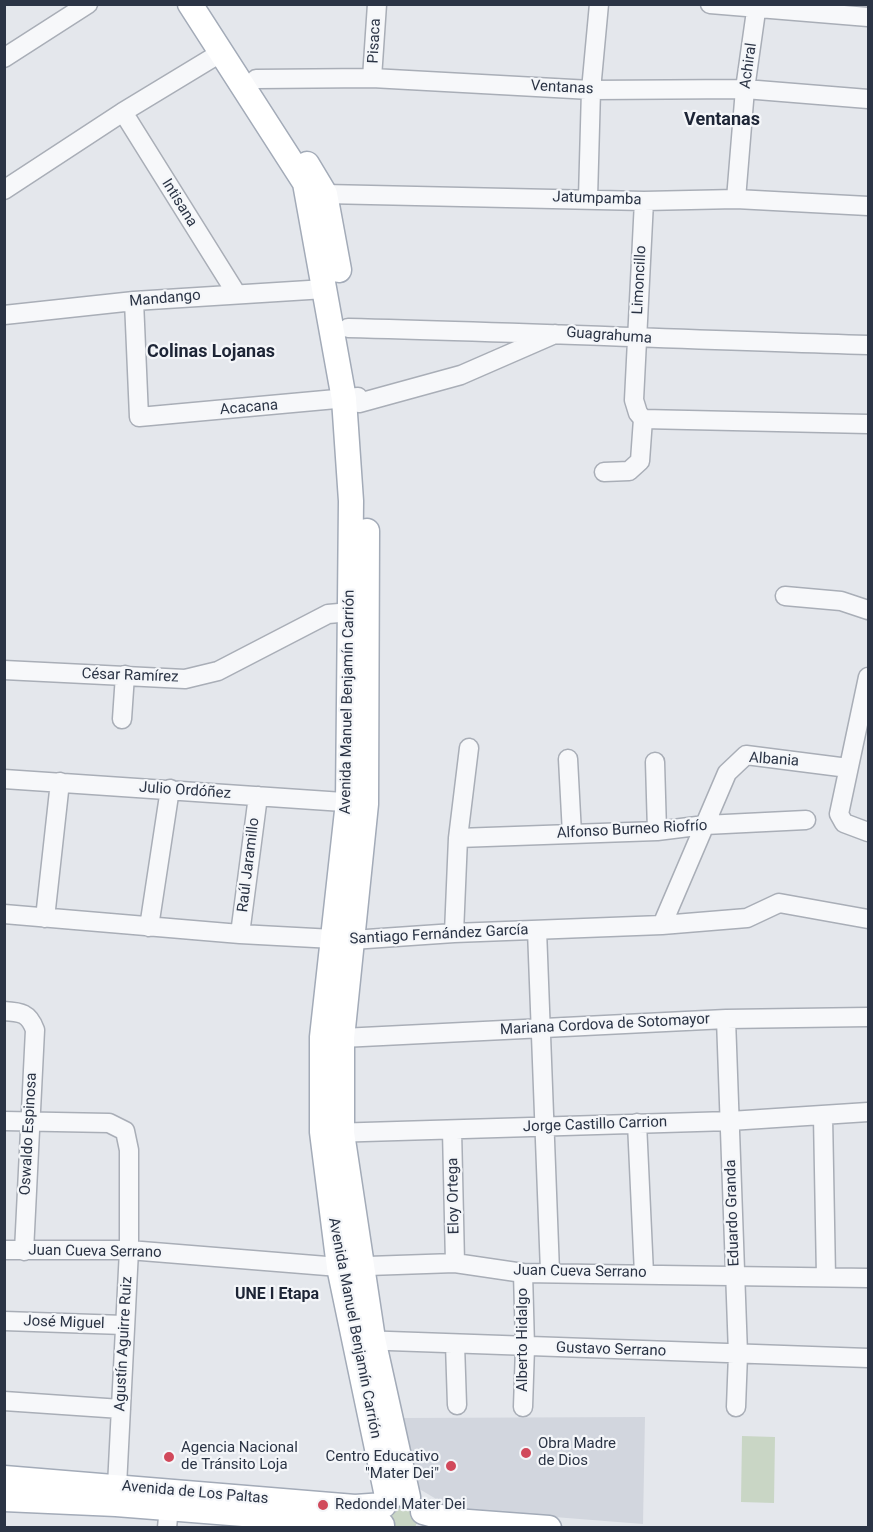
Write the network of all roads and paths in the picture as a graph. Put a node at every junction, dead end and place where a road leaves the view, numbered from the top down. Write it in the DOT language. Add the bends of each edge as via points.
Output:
graph roads {
  1 [pos="88,4"];
  2 [pos="190,4"];
  3 [pos="207,4"];
  4 [pos="377,4"];
  5 [pos="599,4"];
  6 [pos="710,4"];
  7 [pos="757,6"];
  8 [pos="868,17"];
  9 [pos="222,52"];
  10 [pos="4,58"];
  11 [pos="372,78"];
  12 [pos="256,79"];
  13 [pos="745,89"];
  14 [pos="591,90"];
  15 [pos="868,99"];
  16 [pos="123,112"];
  17 [pos="4,190"];
  18 [pos="325,194"];
  19 [pos="588,198"];
  20 [pos="736,199"];
  21 [pos="644,201"];
  22 [pos="868,206"];
  23 [pos="326,289"];
  24 [pos="236,293"];
  25 [pos="134,301"];
  26 [pos="4,315"];
  27 [pos="348,328"];
  28 [pos="558,332"];
  29 [pos="637,338"];
  30 [pos="868,345"];
  31 [pos="354,400"];
  32 [pos="643,419"];
  33 [pos="868,424"];
  34 [pos="604,472"];
  35 [pos="785,596"];
  36 [pos="868,610"];
  37 [pos="350,612"];
  38 [pos="4,670"];
  39 [pos="124,675"];
  40 [pos="868,676"];
  41 [pos="122,719"];
  42 [pos="469,748"];
  43 [pos="568,759"];
  44 [pos="655,762"];
  45 [pos="848,768"];
  46 [pos="4,779"];
  47 [pos="60,782"];
  48 [pos="170,789"];
  49 [pos="258,796"];
  50 [pos="357,803"];
  51 [pos="806,820"];
  52 [pos="705,825"];
  53 [pos="657,831"];
  54 [pos="868,832"];
  55 [pos="572,834"];
  56 [pos="458,838"];
  57 [pos="4,914"];
  58 [pos="45,918"];
  59 [pos="868,919"];
  60 [pos="662,925"];
  61 [pos="149,927"];
  62 [pos="537,930"];
  63 [pos="454,933"];
  64 [pos="240,934"];
  65 [pos="343,940"];
  66 [pos="4,1011"];
  67 [pos="868,1017"];
  68 [pos="726,1019"];
  69 [pos="540,1028"];
  70 [pos="342,1038"];
  71 [pos="868,1112"];
  72 [pos="823,1116"];
  73 [pos="4,1121"];
  74 [pos="730,1121"];
  75 [pos="29,1122"];
  76 [pos="637,1123"];
  77 [pos="543,1126"];
  78 [pos="452,1130"];
  79 [pos="332,1133"];
  80 [pos="4,1250"];
  81 [pos="129,1250"];
  82 [pos="24,1251"];
  83 [pos="455,1263"];
  84 [pos="350,1266"];
  85 [pos="550,1272"];
  86 [pos="524,1273"];
  87 [pos="644,1274"];
  88 [pos="735,1277"];
  89 [pos="826,1277"];
  90 [pos="868,1278"];
  91 [pos="4,1321"];
  92 [pos="124,1324"];
  93 [pos="364,1339"];
  94 [pos="455,1344"];
  95 [pos="525,1347"];
  96 [pos="738,1354"];
  97 [pos="868,1358"];
  98 [pos="4,1401"];
  99 [pos="457,1405"];
  100 [pos="523,1407"];
  101 [pos="736,1407"];
  102 [pos="122,1409"];
  103 [pos="4,1478"];
  104 [pos="117,1486"];
  105 [pos="4,1499"];
  106 [pos="169,1509"];
  107 [pos="398,1514"];
  108 [pos="495,1526"];
  109 [pos="549,1527"];
  1 -- 10 [label="street"];
  2 -- 9 [label="main road, Avenida Manuel Benjamín Carrión"];
  3 -- 12 [label="main road, Avenida Manuel Benjamín Carrión"];
  4 -- 11 [label="street, Pisaca"];
  5 -- 14 [label="street"];
  6 -- 7 [label="street"];
  7 -- 8 [label="street"];
  7 -- 13 [label="street, Achiral"];
  9 -- 16 [label="street"];
  9 -- 23 [label="main road, Avenida Manuel Benjamín Carrión" via="305,183"];
  11 -- 12 [label="street, Ventanas"];
  11 -- 14 [label="street, Ventanas"];
  12 -- 18 [label="main road, Avenida Manuel Benjamín Carrión"];
  13 -- 14 [label="street, Ventanas"];
  13 -- 15 [label="street, Ventanas"];
  13 -- 20 [label="street, Achiral"];
  14 -- 19 [label="street"];
  16 -- 17 [label="street"];
  16 -- 24 [label="street, Intisana"];
  18 -- 19 [label="street, Jatumpamba"];
  18 -- 27 [label="main road, Avenida Manuel Benjamín Carrión"];
  19 -- 21 [label="street, Jatumpamba"];
  20 -- 21 [label="street, Jatumpamba"];
  20 -- 22 [label="street, Jatumpamba"];
  21 -- 29 [label="street, Limoncillo"];
  23 -- 24 [label="street, Mandango"];
  23 -- 31 [label="main road, Avenida Manuel Benjamín Carrión"];
  24 -- 25 [label="street, Mandango"];
  25 -- 26 [label="street, Mandango"];
  25 -- 31 [label="street, Acacana" via="139,417"];
  27 -- 28 [label="street, Guagrahuma"];
  27 -- 31 [label="main road, Avenida Manuel Benjamín Carrión"];
  28 -- 29 [label="street, Guagrahuma"];
  28 -- 31 [label="street, Acacana" via="461,375"];
  29 -- 30 [label="street, Guagrahuma"];
  29 -- 32 [label="street, Limoncillo" via="634,400"];
  31 -- 37 [label="main road, Avenida Manuel Benjamín Carrión"];
  31 -- 50 [label="main road, Avenida Manuel Benjamín Carrión" via="366,501"];
  32 -- 33 [label="street"];
  32 -- 34 [label="street, Limoncillo" via="640,461 629,471"];
  35 -- 36 [label="street" via="841,601"];
  37 -- 39 [label="street, César Ramírez" via="328,614 218,671 185,679"];
  37 -- 50 [label="main road, Avenida Manuel Benjamín Carrión"];
  38 -- 39 [label="street, César Ramírez"];
  39 -- 41 [label="street"];
  40 -- 45 [label="street"];
  42 -- 56 [label="street"];
  43 -- 55 [label="street"];
  44 -- 53 [label="street"];
  45 -- 52 [label="street, Albania" via="746,755 727,773"];
  45 -- 54 [label="street" via="839,814 844,823"];
  46 -- 47 [label="street, Julio Ordóñez"];
  47 -- 48 [label="street, Julio Ordóñez"];
  47 -- 58 [label="street"];
  48 -- 49 [label="street, Julio Ordóñez"];
  48 -- 61 [label="street"];
  49 -- 50 [label="street, Julio Ordóñez"];
  49 -- 64 [label="street, Raúl Jaramillo"];
  50 -- 65 [label="main road, Avenida Manuel Benjamín Carrión"];
  51 -- 52 [label="street, Alfonso Burneo Riofrío"];
  52 -- 53 [label="street, Alfonso Burneo Riofrío"];
  52 -- 60 [label="street, Albania"];
  53 -- 55 [label="street, Alfonso Burneo Riofrío"];
  55 -- 56 [label="street, Alfonso Burneo Riofrío"];
  56 -- 63 [label="street"];
  57 -- 58 [label="street, Santiago Fernández García"];
  58 -- 61 [label="street, Santiago Fernández García"];
  59 -- 60 [label="street, Santiago Fernández García" via="779,903 747,918"];
  60 -- 62 [label="street, Santiago Fernández García"];
  61 -- 64 [label="street, Santiago Fernández García"];
  62 -- 63 [label="street, Santiago Fernández García"];
  62 -- 69 [label="street"];
  63 -- 65 [label="street, Santiago Fernández García"];
  64 -- 65 [label="street, Santiago Fernández García"];
  65 -- 70 [label="main road, Avenida Manuel Benjamín Carrión"];
  65 -- 79 [label="main road, Avenida Manuel Benjamín Carrión" via="322,1037"];
  66 -- 75 [label="street, Oswaldo Espinosa" via="22,1012 31,1018 35,1030"];
  67 -- 68 [label="street, Mariana Cordova de Sotomayor"];
  68 -- 69 [label="street, Mariana Cordova de Sotomayor"];
  68 -- 74 [label="street, Eduardo Granda"];
  69 -- 70 [label="street, Mariana Cordova de Sotomayor"];
  69 -- 77 [label="street"];
  70 -- 79 [label="main road, Avenida Manuel Benjamín Carrión"];
  71 -- 72 [label="street, Jorge Castillo Carrion"];
  72 -- 74 [label="street, Jorge Castillo Carrion"];
  72 -- 89 [label="street"];
  73 -- 75 [label="street"];
  74 -- 76 [label="street, Jorge Castillo Carrion"];
  74 -- 88 [label="street, Eduardo Granda"];
  75 -- 81 [label="street, Agustín Aguirre Ruiz" via="109,1123 125,1131 129,1150"];
  75 -- 82 [label="street, Oswaldo Espinosa"];
  76 -- 77 [label="street, Jorge Castillo Carrion"];
  76 -- 87 [label="street"];
  77 -- 78 [label="street, Jorge Castillo Carrion"];
  77 -- 85 [label="street"];
  78 -- 79 [label="street, Jorge Castillo Carrion"];
  78 -- 83 [label="street, Eloy Ortega"];
  79 -- 84 [label="main road, Avenida Manuel Benjamín Carrión"];
  80 -- 82 [label="street, Juan Cueva Serrano"];
  81 -- 82 [label="street, Juan Cueva Serrano"];
  81 -- 84 [label="street, Juan Cueva Serrano"];
  81 -- 92 [label="street, Agustín Aguirre Ruiz"];
  83 -- 84 [label="street, Juan Cueva Serrano"];
  83 -- 86 [label="street, Juan Cueva Serrano"];
  84 -- 93 [label="main road, Avenida Manuel Benjamín Carrión"];
  85 -- 86 [label="street, Juan Cueva Serrano"];
  85 -- 87 [label="street, Juan Cueva Serrano"];
  86 -- 95 [label="street, Alberto Hidalgo"];
  87 -- 88 [label="street, Juan Cueva Serrano"];
  88 -- 89 [label="street, Juan Cueva Serrano"];
  88 -- 96 [label="street, Eduardo Granda"];
  89 -- 90 [label="street, Juan Cueva Serrano"];
  91 -- 92 [label="street, José Miguel"];
  92 -- 102 [label="street, Agustín Aguirre Ruiz"];
  93 -- 94 [label="street, Gustavo Serrano"];
  93 -- 107 [label="main road, Avenida Manuel Benjamín Carrión"];
  94 -- 95 [label="street, Gustavo Serrano"];
  94 -- 99 [label="street"];
  95 -- 96 [label="street, Gustavo Serrano"];
  95 -- 100 [label="street, Alberto Hidalgo"];
  96 -- 97 [label="street, Gustavo Serrano"];
  96 -- 101 [label="street, Eduardo Granda"];
  98 -- 102 [label="street"];
  102 -- 104 [label="street, Agustín Aguirre Ruiz"];
  103 -- 104 [label="main road, Avenida de Los Paltas"];
  104 -- 106 [label="main road, Avenida de Los Paltas"];
  105 -- 106 [label="main road, Avenida de Los Paltas"];
  106 -- 107 [label="main road, Avenida de Los Paltas" via="355,1507"];
  107 -- 108 [label="main road, Avenida de Los Paltas"];
  108 -- 109 [label="main road, Avenida de Los Paltas"];
}
